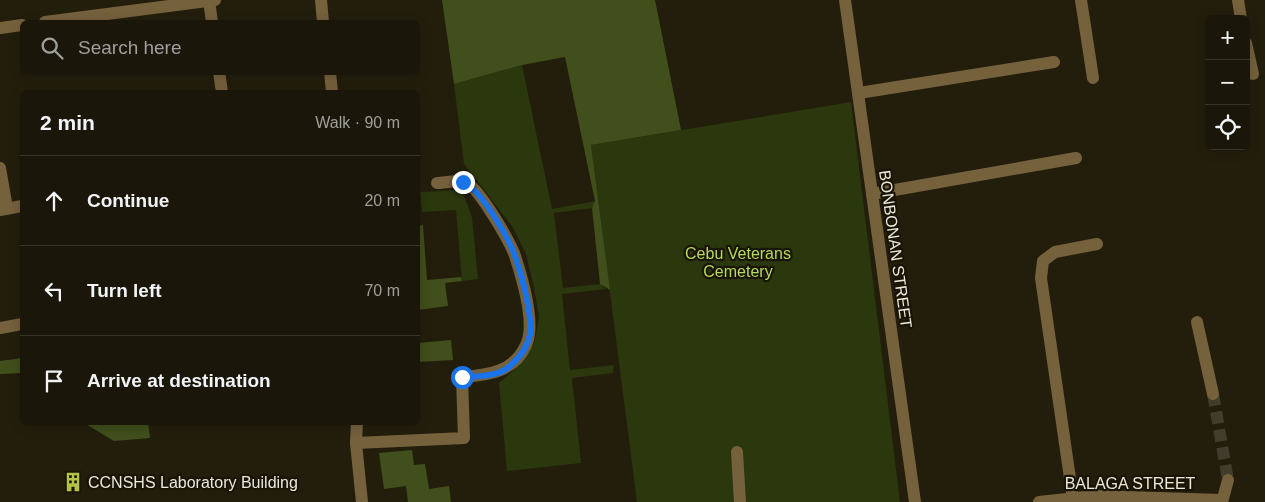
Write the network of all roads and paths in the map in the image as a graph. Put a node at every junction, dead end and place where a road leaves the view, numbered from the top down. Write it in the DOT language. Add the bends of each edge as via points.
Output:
graph roads {
  1 [pos="212,0"];
  2 [pos="320,0"];
  3 [pos="845,0"];
  4 [pos="1081,0"];
  5 [pos="1238,0"];
  6 [pos="1240,15"];
  7 [pos="60,20"];
  8 [pos="212,20"];
  9 [pos="323,20"];
  10 [pos="20,26"];
  11 [pos="0,28"];
  12 [pos="1250,60"];
  13 [pos="1054,62"];
  14 [pos="1253,74"];
  15 [pos="219,75"];
  16 [pos="330,75"];
  17 [pos="1093,78"];
  18 [pos="222,90"];
  19 [pos="332,90"];
  20 [pos="859,93"];
  21 [pos="1076,158"];
  22 [pos="0,168"];
  23 [pos="437,183"];
  24 [pos="872,194"];
  25 [pos="20,206"];
  26 [pos="3,209"];
  27 [pos="1097,244"];
  28 [pos="1197,322"];
  29 [pos="20,324"];
  30 [pos="0,328"];
  31 [pos="1213,394"];
  32 [pos="357,425"];
  33 [pos="356,442"];
  34 [pos="737,452"];
  35 [pos="1228,480"];
  36 [pos="1073,499"];
  37 [pos="1222,501"];
  38 [pos="362,502"];
  39 [pos="740,502"];
  40 [pos="915,502"];
  41 [pos="1039,502"];
  1 -- 7 [label="street"];
  1 -- 8 [label="street"];
  2 -- 9 [label="street"];
  3 -- 20 [label="street, BONBONAN STREET"];
  4 -- 17 [label="street"];
  5 -- 6 [label="street"];
  10 -- 11 [label="street"];
  12 -- 14 [label="street"];
  13 -- 20 [label="street"];
  15 -- 18 [label="street"];
  16 -- 19 [label="street"];
  20 -- 24 [label="street, BONBONAN STREET"];
  21 -- 24 [label="street"];
  22 -- 26 [label="street"];
  23 -- 33 [label="street" via="469,184 488,208 516,258 530,320 530,336 509,367 491,375 462,377 464,438"];
  24 -- 40 [label="street, BONBONAN STREET"];
  25 -- 26 [label="street"];
  27 -- 36 [label="street" via="1055,252 1043,261 1041,278"];
  28 -- 31 [label="street"];
  29 -- 30 [label="street"];
  32 -- 33 [label="street"];
  33 -- 38 [label="street"];
  34 -- 39 [label="street"];
  35 -- 37 [label="street"];
  36 -- 37 [label="street, BALAGA STREET" via="1095,496"];
  36 -- 41 [label="street, BALAGA STREET"];
}
